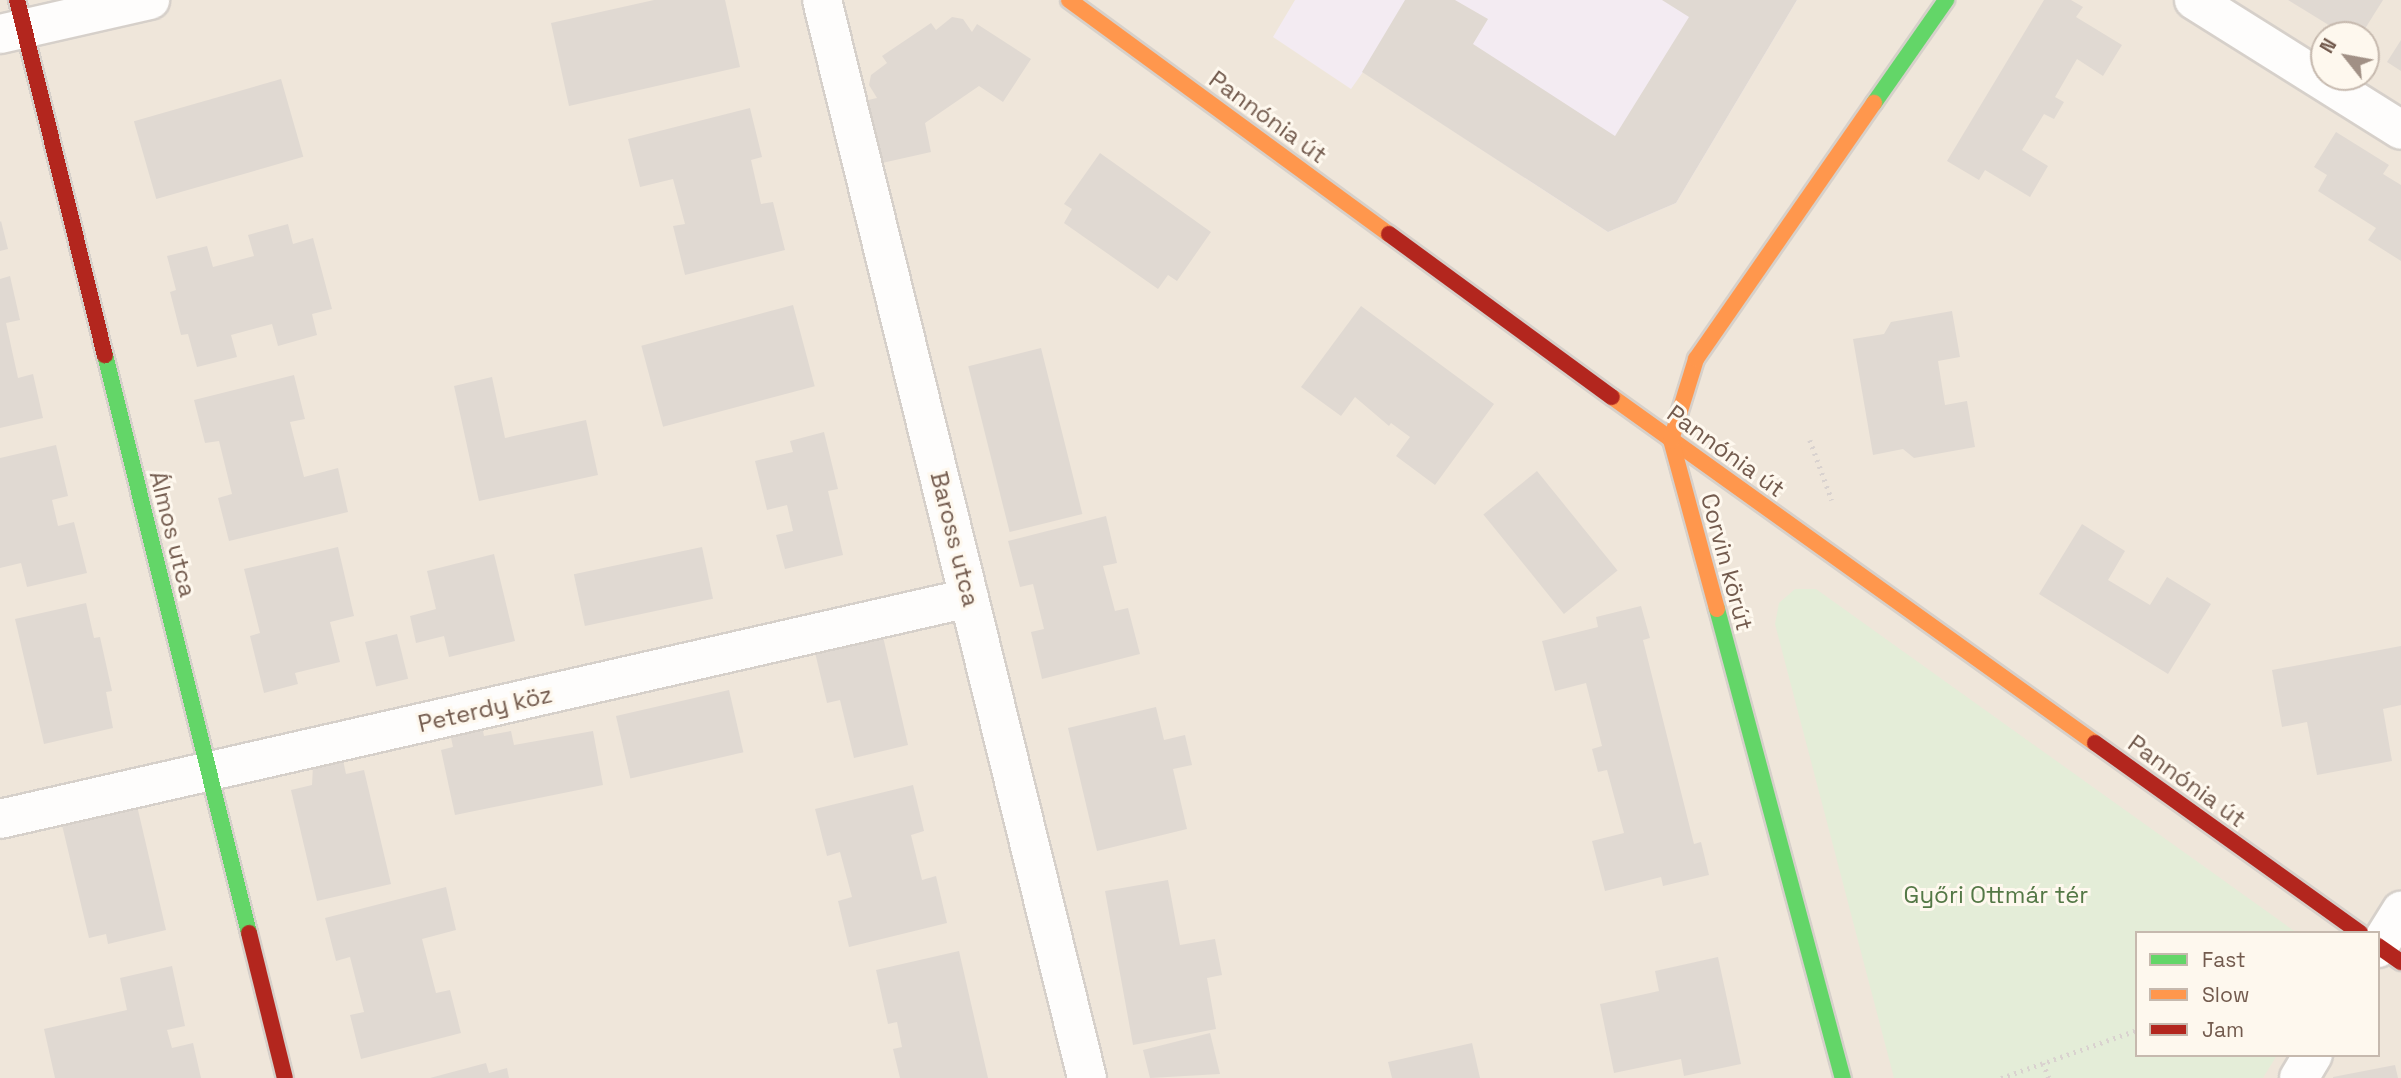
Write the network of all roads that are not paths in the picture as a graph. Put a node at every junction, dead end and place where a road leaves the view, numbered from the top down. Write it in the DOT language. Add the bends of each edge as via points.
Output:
graph roads {
  1 [pos="150,0"];
  2 [pos="822,0"];
  3 [pos="1069,0"];
  4 [pos="1945,0"];
  5 [pos="2194,0"];
  6 [pos="14,21"];
  7 [pos="2401,130"];
  8 [pos="1671,440"];
  9 [pos="969,598"];
  10 [pos="209,772"];
  11 [pos="0,819"];
  12 [pos="2401,911"];
  13 [pos="2357,931"];
  14 [pos="2380,945"];
  15 [pos="2380,948"];
  16 [pos="2401,962"];
  17 [pos="2312,1057"];
  18 [pos="285,1078"];
  19 [pos="1087,1078"];
  20 [pos="1843,1078"];
  21 [pos="2299,1078"];
  1 -- 6 [label="street"];
  2 -- 9 [label="street, Baross utca"];
  3 -- 8 [label="street, Pannónia út"];
  4 -- 8 [label="street" via="1696,359"];
  5 -- 7 [label="street"];
  6 -- 10 [label="street, Álmos utca"];
  8 -- 13 [label="street, Pannónia út"];
  8 -- 20 [label="street, Corvin körút"];
  9 -- 10 [label="street, Peterdy köz"];
  9 -- 19 [label="street, Baross utca"];
  10 -- 11 [label="street, Peterdy köz"];
  10 -- 18 [label="street, Álmos utca"];
  12 -- 14 [label="street"];
  15 -- 16 [label="street"];
  17 -- 21 [label="street"];
}
